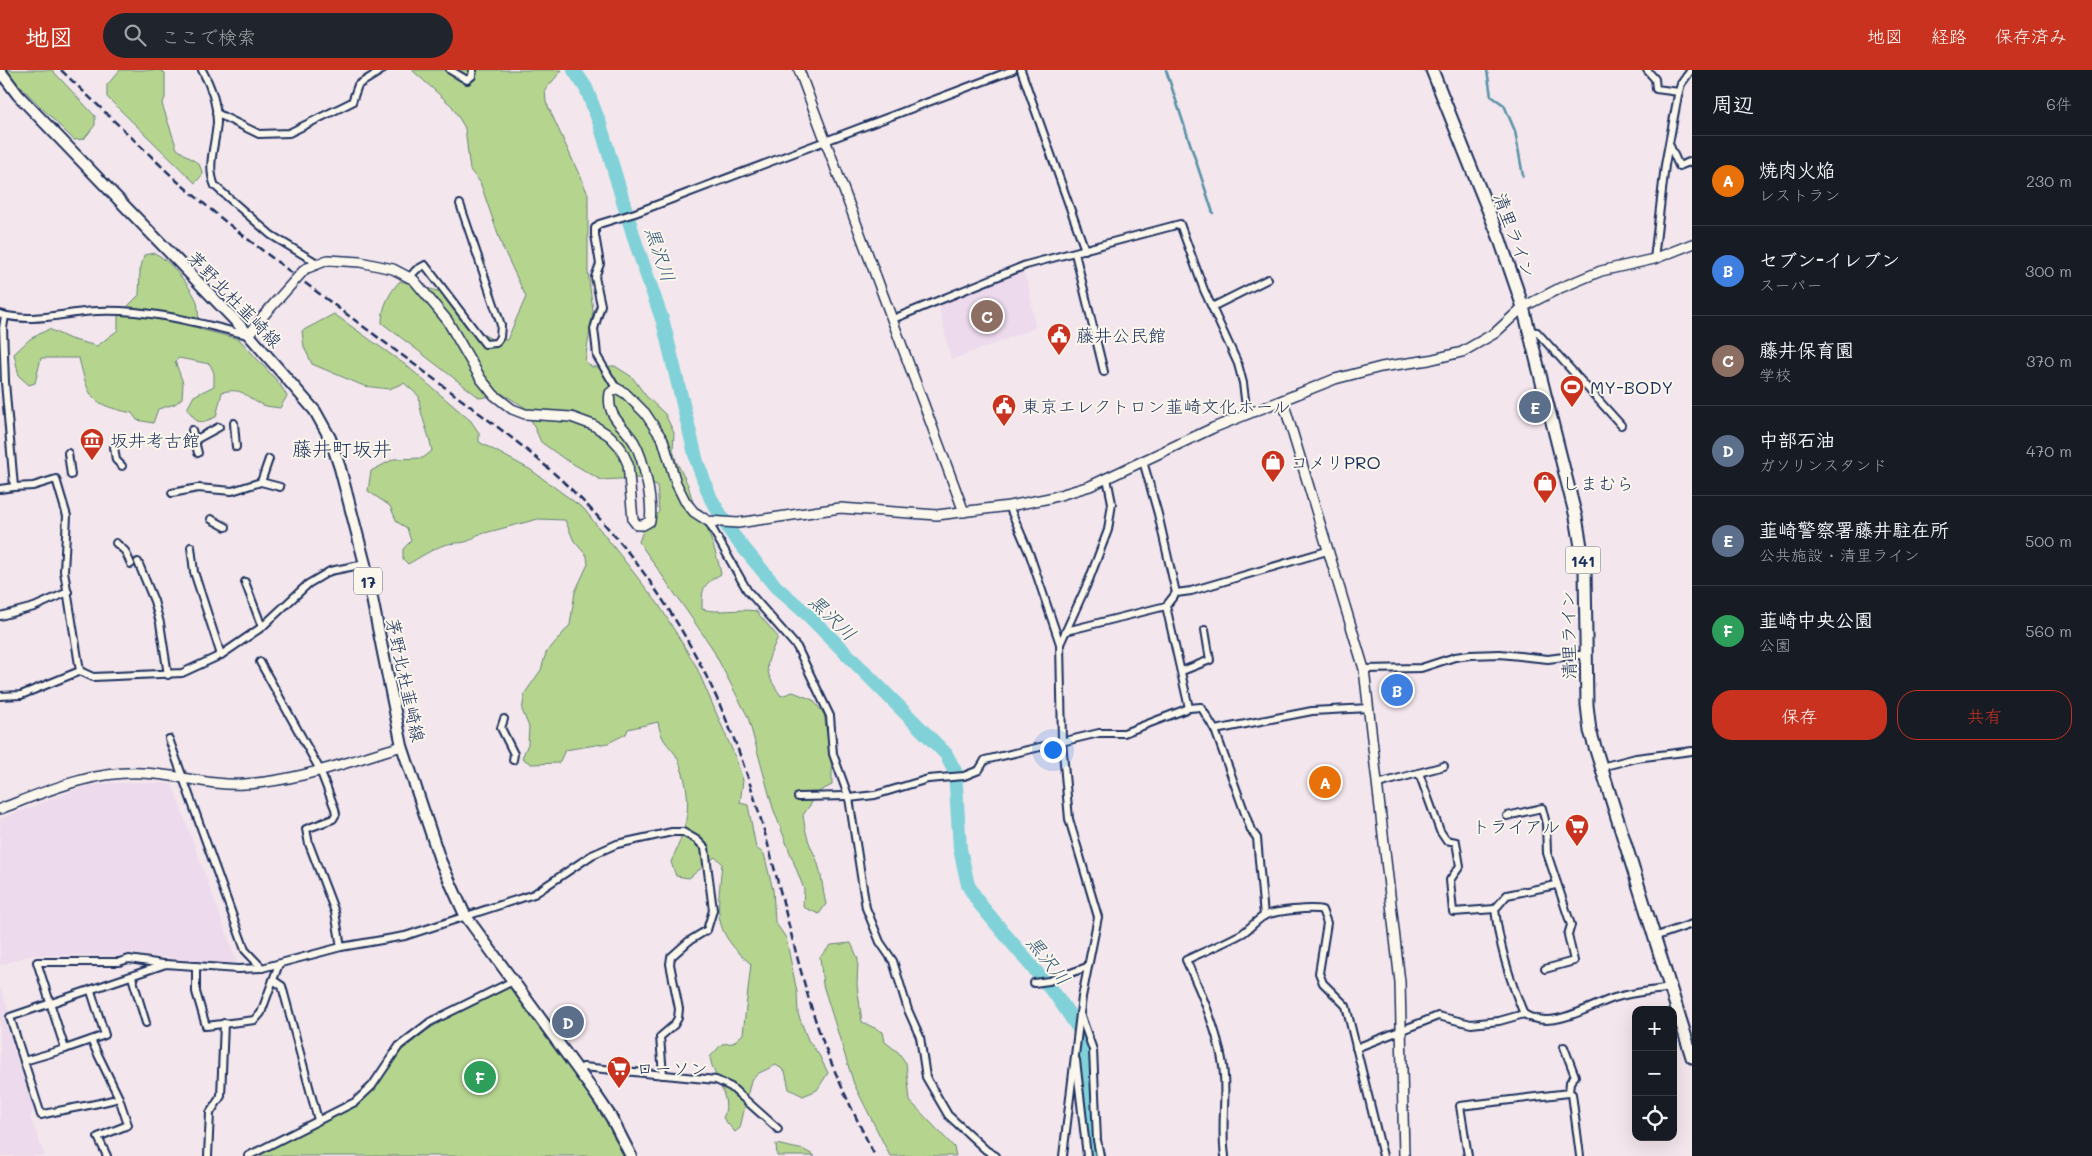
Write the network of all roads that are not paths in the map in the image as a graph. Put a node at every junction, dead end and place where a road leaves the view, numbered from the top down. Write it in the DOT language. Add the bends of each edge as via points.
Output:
graph roads {
  1 [pos="202,70"];
  2 [pos="382,70"];
  3 [pos="450,70"];
  4 [pos="473,70"];
  5 [pos="799,70"];
  6 [pos="1013,70"];
  7 [pos="1021,70"];
  8 [pos="1432,70"];
  9 [pos="1647,70"];
  10 [pos="1691,70"];
  11 [pos="0,72"];
  12 [pos="1679,92"];
  13 [pos="216,113"];
  14 [pos="826,141"];
  15 [pos="1669,145"];
  16 [pos="1692,161"];
  17 [pos="460,204"];
  18 [pos="1692,244"];
  19 [pos="1085,250"];
  20 [pos="1075,253"];
  21 [pos="1654,259"];
  22 [pos="317,263"];
  23 [pos="410,277"];
  24 [pos="1268,279"];
  25 [pos="1212,306"];
  26 [pos="1523,307"];
  27 [pos="2,315"];
  28 [pos="893,319"];
  29 [pos="1529,331"];
  30 [pos="249,335"];
  31 [pos="1104,372"];
  32 [pos="616,388"];
  33 [pos="1283,402"];
  34 [pos="1247,415"];
  35 [pos="234,423"];
  36 [pos="1621,425"];
  37 [pos="219,427"];
  38 [pos="192,430"];
  39 [pos="195,440"];
  40 [pos="114,447"];
  41 [pos="236,447"];
  42 [pos="68,453"];
  43 [pos="198,453"];
  44 [pos="269,459"];
  45 [pos="1143,461"];
  46 [pos="122,466"];
  47 [pos="70,475"];
  48 [pos="1107,478"];
  49 [pos="261,482"];
  50 [pos="14,487"];
  51 [pos="280,487"];
  52 [pos="0,489"];
  53 [pos="172,493"];
  54 [pos="1009,506"];
  55 [pos="964,512"];
  56 [pos="211,520"];
  57 [pos="708,521"];
  58 [pos="226,528"];
  59 [pos="116,543"];
  60 [pos="191,547"];
  61 [pos="1327,552"];
  62 [pos="365,564"];
  63 [pos="245,582"];
  64 [pos="68,592"];
  65 [pos="1176,593"];
  66 [pos="1166,606"];
  67 [pos="0,616"];
  68 [pos="262,627"];
  69 [pos="1205,630"];
  70 [pos="1066,631"];
  71 [pos="1060,644"];
  72 [pos="1587,654"];
  73 [pos="221,655"];
  74 [pos="260,662"];
  75 [pos="1364,669"];
  76 [pos="80,671"];
  77 [pos="1182,672"];
  78 [pos="168,675"];
  79 [pos="0,696"];
  80 [pos="1189,708"];
  81 [pos="1369,708"];
  82 [pos="504,719"];
  83 [pos="1216,730"];
  84 [pos="169,739"];
  85 [pos="1062,741"];
  86 [pos="402,746"];
  87 [pos="1692,751"];
  88 [pos="513,760"];
  89 [pos="1444,766"];
  90 [pos="1601,767"];
  91 [pos="320,770"];
  92 [pos="1420,773"];
  93 [pos="182,776"];
  94 [pos="1378,784"];
  95 [pos="798,797"];
  96 [pos="848,797"];
  97 [pos="0,809"];
  98 [pos="1507,816"];
  99 [pos="1556,885"];
  100 [pos="1495,909"];
  101 [pos="465,915"];
  102 [pos="1264,916"];
  103 [pos="1692,924"];
  104 [pos="1654,937"];
  105 [pos="341,947"];
  106 [pos="166,964"];
  107 [pos="279,964"];
  108 [pos="196,966"];
  109 [pos="1087,967"];
  110 [pos="262,968"];
  111 [pos="1545,969"];
  112 [pos="132,976"];
  113 [pos="273,980"];
  114 [pos="513,981"];
  115 [pos="1037,983"];
  116 [pos="1671,988"];
  117 [pos="91,991"];
  118 [pos="50,1004"];
  119 [pos="1524,1014"];
  120 [pos="1080,1017"];
  121 [pos="146,1023"];
  122 [pos="224,1023"];
  123 [pos="1401,1029"];
  124 [pos="91,1040"];
  125 [pos="1564,1046"];
  126 [pos="1356,1048"];
  127 [pos="65,1049"];
  128 [pos="1075,1056"];
  129 [pos="1692,1058"];
  130 [pos="24,1062"];
  131 [pos="578,1071"];
  132 [pos="663,1075"];
  133 [pos="1569,1093"];
  134 [pos="119,1098"];
  135 [pos="318,1120"];
  136 [pos="778,1129"];
  137 [pos="107,1156"];
  138 [pos="208,1156"];
  139 [pos="248,1156"];
  140 [pos="631,1156"];
  141 [pos="996,1156"];
  142 [pos="1064,1156"];
  143 [pos="1087,1156"];
  144 [pos="1100,1156"];
  145 [pos="1224,1156"];
  146 [pos="1383,1156"];
  147 [pos="1404,1156"];
  148 [pos="1468,1156"];
  149 [pos="1580,1156"];
  1 -- 13 [label="street" via="213,90"];
  2 -- 13 [label="street" via="358,86 352,102 290,133 259,134"];
  3 -- 4 [label="street" via="468,80"];
  5 -- 14 [label="street"];
  6 -- 14 [label="street"];
  7 -- 19 [label="street"];
  8 -- 26 [label="highway, 清里ライン / 141"];
  9 -- 12 [label="street" via="1654,78 1656,89"];
  10 -- 12 [label="street"];
  11 -- 30 [label="main road, 茅野北杜韮崎線 / 17"];
  12 -- 15 [label="street"];
  13 -- 22 [label="street" via="211,168 215,186 271,235"];
  14 -- 28 [label="street"];
  14 -- 32 [label="street" via="595,228 601,257 595,277 601,305 594,329 597,356"];
  15 -- 16 [label="street" via="1679,166"];
  15 -- 21 [label="street"];
  17 -- 23 [label="street" via="501,326 496,343 485,344 425,266"];
  18 -- 21 [label="street"];
  19 -- 20 [label="street"];
  19 -- 25 [label="street" via="1180,224"];
  20 -- 28 [label="street" via="1012,270"];
  20 -- 31 [label="street"];
  21 -- 26 [label="street" via="1601,271"];
  22 -- 23 [label="street" via="328,260 360,262"];
  22 -- 30 [label="street, bridge" via="305,269"];
  23 -- 32 [label="street" via="447,320 480,379 494,395 512,409 525,414 571,418 593,425 610,436 628,464 633,520 637,525 643,525 650,521 651,512 644,469 634,441 613,418 609,407 610,393"];
  24 -- 25 [label="street"];
  25 -- 34 [label="street" via="1238,364"];
  26 -- 29 [label="highway, 清里ライン / 141"];
  26 -- 33 [label="street" via="1495,333 1462,352 1362,371"];
  27 -- 30 [label="street" via="31,318 98,311 155,314"];
  27 -- 50 [label="street"];
  28 -- 55 [label="street"];
  29 -- 36 [label="street" via="1537,332"];
  29 -- 72 [label="highway, 清里ライン / 141" via="1576,517 1585,570"];
  30 -- 62 [label="main road, 茅野北杜韮崎線 / 17" via="324,424 340,468"];
  32 -- 57 [label="street" via="645,413 663,440 685,501"];
  33 -- 34 [label="street"];
  33 -- 61 [label="street"];
  34 -- 45 [label="street"];
  35 -- 41 [label="street"];
  37 -- 39 [label="street"];
  38 -- 39 [label="street"];
  39 -- 43 [label="street"];
  40 -- 46 [label="street" via="116,460"];
  42 -- 47 [label="street"];
  44 -- 49 [label="street"];
  45 -- 48 [label="street"];
  45 -- 65 [label="street"];
  48 -- 54 [label="street" via="1050,498"];
  48 -- 70 [label="street" via="1112,503 1108,530 1090,580"];
  49 -- 51 [label="street"];
  49 -- 53 [label="street" via="232,491 198,488"];
  50 -- 52 [label="street"];
  50 -- 64 [label="street" via="56,479 67,516 64,571"];
  54 -- 55 [label="street"];
  54 -- 71 [label="street" via="1030,554"];
  55 -- 57 [label="street" via="937,515 840,508 732,523"];
  56 -- 58 [label="street"];
  57 -- 96 [label="street" via="748,590 797,647 805,661 830,716 833,754"];
  59 -- 78 [label="street" via="134,563 154,601"];
  60 -- 73 [label="street" via="194,572"];
  61 -- 65 [label="street"];
  61 -- 75 [label="street"];
  62 -- 68 [label="street" via="330,571 308,584"];
  62 -- 86 [label="main road, 茅野北杜韮崎線 / 17"];
  63 -- 68 [label="street"];
  64 -- 67 [label="street" via="34,607"];
  64 -- 76 [label="street"];
  65 -- 66 [label="street"];
  66 -- 70 [label="street"];
  66 -- 77 [label="street"];
  68 -- 73 [label="street"];
  69 -- 77 [label="street" via="1210,660"];
  70 -- 71 [label="street"];
  71 -- 85 [label="street"];
  72 -- 75 [label="street" via="1548,659 1500,654 1470,655 1421,668"];
  72 -- 90 [label="highway, 清里ライン / 141" via="1588,722"];
  73 -- 78 [label="street"];
  74 -- 91 [label="street"];
  75 -- 81 [label="street"];
  76 -- 78 [label="street" via="93,677"];
  76 -- 79 [label="street" via="21,695"];
  77 -- 80 [label="street"];
  80 -- 83 [label="street" via="1201,706"];
  80 -- 85 [label="street" via="1124,733 1099,733"];
  81 -- 83 [label="street" via="1312,711"];
  81 -- 94 [label="street"];
  82 -- 88 [label="street" via="501,728 514,754"];
  83 -- 102 [label="street" via="1251,830 1257,838"];
  84 -- 93 [label="street"];
  85 -- 96 [label="street" via="985,760 979,770 964,776 928,779 875,795"];
  85 -- 109 [label="street" via="1069,819 1098,918"];
  86 -- 91 [label="street"];
  86 -- 101 [label="main road, 茅野北杜韮崎線 / 17" via="440,860"];
  87 -- 90 [label="street" via="1636,758"];
  89 -- 92 [label="street"];
  90 -- 104 [label="highway, 清里ライン / 141"];
  91 -- 93 [label="street" via="274,781 241,784"];
  91 -- 105 [label="street" via="336,814 333,819 306,829 335,912"];
  92 -- 94 [label="street"];
  92 -- 100 [label="street" via="1440,831 1446,840 1456,842 1460,866 1450,880 1453,912"];
  93 -- 97 [label="street" via="108,774 76,780"];
  93 -- 110 [label="street" via="246,950"];
  94 -- 123 [label="street" via="1400,982"];
  95 -- 96 [label="street"];
  96 -- 141 [label="street" via="866,908 880,942 893,961 920,1037 926,1077 948,1115"];
  98 -- 99 [label="street" via="1542,808 1547,853"];
  99 -- 100 [label="street" via="1507,895"];
  99 -- 111 [label="street" via="1571,925 1568,936 1574,961"];
  100 -- 119 [label="street" via="1515,994"];
  101 -- 105 [label="street" via="405,936"];
  101 -- 114 [label="main road, 茅野北杜韮崎線 / 17"];
  101 -- 132 [label="street" via="534,894 592,855 617,844 672,832 683,832 698,840 705,848 713,910 707,930 671,957 679,1009 674,1025 660,1037"];
  102 -- 126 [label="street" via="1298,909 1322,910 1327,923 1319,973 1322,983 1346,1006"];
  102 -- 145 [label="street" via="1240,934 1186,960 1201,993 1224,1073"];
  103 -- 104 [label="street"];
  104 -- 116 [label="highway, 清里ライン / 141"];
  105 -- 107 [label="street"];
  106 -- 108 [label="street"];
  106 -- 112 [label="street"];
  106 -- 118 [label="street" via="129,959 119,962 37,962"];
  107 -- 110 [label="street"];
  107 -- 113 [label="street"];
  108 -- 110 [label="street" via="238,970"];
  108 -- 122 [label="street" via="196,992 206,1026"];
  109 -- 115 [label="street"];
  109 -- 120 [label="street"];
  112 -- 117 [label="street"];
  112 -- 121 [label="street"];
  113 -- 122 [label="street" via="261,1013 255,1020"];
  113 -- 135 [label="street" via="282,986"];
  114 -- 131 [label="main road, 茅野北杜韮崎線 / 17"];
  114 -- 135 [label="street" via="430,1022 400,1046 372,1086 355,1102"];
  116 -- 119 [label="street" via="1616,998 1573,1015 1534,1020"];
  116 -- 129 [label="highway, 清里ライン / 141"];
  117 -- 118 [label="street"];
  117 -- 124 [label="street" via="105,1036"];
  118 -- 127 [label="street"];
  118 -- 130 [label="street" via="10,1017"];
  119 -- 123 [label="street" via="1499,1022 1471,1024 1438,1016"];
  120 -- 128 [label="street"];
  120 -- 144 [label="street" via="1093,1050"];
  122 -- 138 [label="street" via="221,1096 210,1113"];
  123 -- 126 [label="street"];
  123 -- 147 [label="street"];
  124 -- 127 [label="street"];
  124 -- 134 [label="street"];
  125 -- 133 [label="street" via="1575,1076 1570,1082"];
  126 -- 146 [label="street"];
  127 -- 130 [label="street"];
  128 -- 142 [label="street"];
  128 -- 143 [label="street"];
  130 -- 134 [label="street" via="41,1115"];
  131 -- 132 [label="street" via="583,1067"];
  131 -- 140 [label="main road, 茅野北杜韮崎線 / 17" via="611,1117"];
  132 -- 136 [label="street" via="723,1083"];
  133 -- 148 [label="street" via="1460,1106"];
  133 -- 149 [label="street" via="1572,1094"];
  134 -- 137 [label="street" via="128,1125 98,1137"];
  135 -- 139 [label="street"];
}
